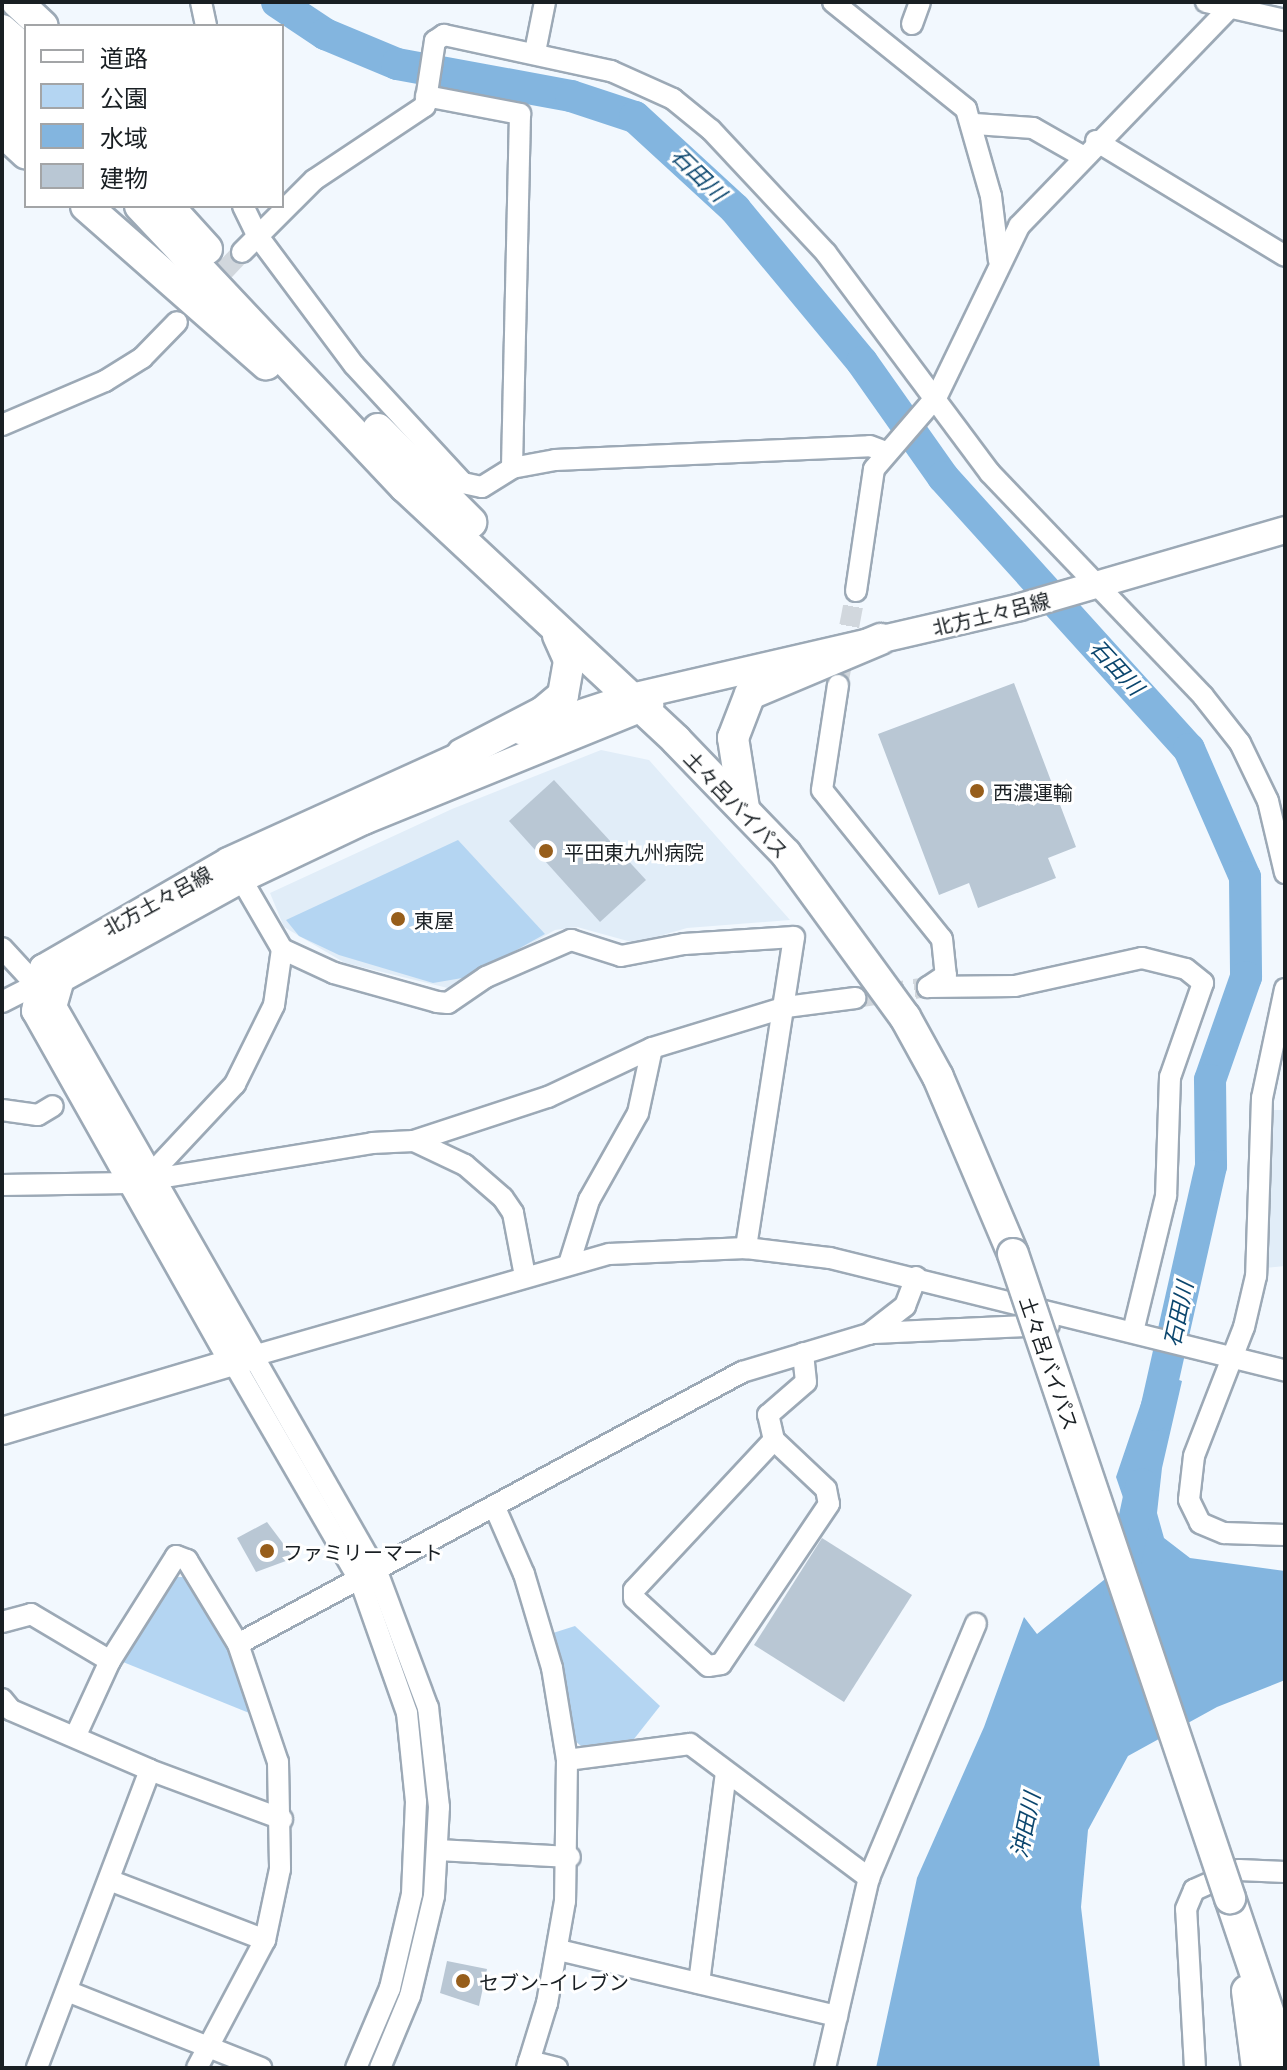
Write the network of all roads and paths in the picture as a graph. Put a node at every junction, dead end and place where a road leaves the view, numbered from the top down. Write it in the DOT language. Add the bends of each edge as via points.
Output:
graph roads {
  1 [pos="17,2"];
  2 [pos="201,2"];
  3 [pos="545,2"];
  4 [pos="833,2"];
  5 [pos="920,2"];
  6 [pos="1206,2"];
  7 [pos="1234,4"];
  8 [pos="1285,20"];
  9 [pos="41,24"];
  10 [pos="206,24"];
  11 [pos="912,24"];
  12 [pos="2,30"];
  13 [pos="24,49"];
  14 [pos="535,52"];
  15 [pos="2,61"];
  16 [pos="24,81"];
  17 [pos="427,93"];
  18 [pos="2,96"];
  19 [pos="24,116"];
  20 [pos="975,124"];
  21 [pos="2,131"];
  22 [pos="1089,148"];
  23 [pos="24,151"];
  24 [pos="88,208"];
  25 [pos="137,208"];
  26 [pos="146,208"];
  27 [pos="244,208"];
  28 [pos="171,217"];
  29 [pos="257,235"];
  30 [pos="242,252"];
  31 [pos="1285,256"];
  32 [pos="999,261"];
  33 [pos="177,322"];
  34 [pos="933,401"];
  35 [pos="2,425"];
  36 [pos="888,449"];
  37 [pos="512,468"];
  38 [pos="405,487"];
  39 [pos="1285,530"];
  40 [pos="1089,587"];
  41 [pos="856,591"];
  42 [pos="555,631"];
  43 [pos="881,639"];
  44 [pos="838,685"];
  45 [pos="641,702"];
  46 [pos="462,754"];
  47 [pos="744,809"];
  48 [pos="236,869"];
  49 [pos="1285,873"];
  50 [pos="2,948"];
  51 [pos="282,949"];
  52 [pos="45,988"];
  53 [pos="1285,989"];
  54 [pos="855,998"];
  55 [pos="2,1002"];
  56 [pos="786,1007"];
  57 [pos="652,1048"];
  58 [pos="53,1106"];
  59 [pos="2,1110"];
  60 [pos="414,1141"];
  61 [pos="139,1180"];
  62 [pos="2,1185"];
  63 [pos="746,1248"];
  64 [pos="569,1264"];
  65 [pos="525,1276"];
  66 [pos="916,1277"];
  67 [pos="1101,1325"];
  68 [pos="1140,1333"];
  69 [pos="869,1334"];
  70 [pos="803,1353"];
  71 [pos="1229,1358"];
  72 [pos="243,1359"];
  73 [pos="1285,1371"];
  74 [pos="2,1431"];
  75 [pos="774,1440"];
  76 [pos="496,1510"];
  77 [pos="1285,1535"];
  78 [pos="370,1578"];
  79 [pos="2,1622"];
  80 [pos="976,1624"];
  81 [pos="238,1644"];
  82 [pos="110,1661"];
  83 [pos="2,1699"];
  84 [pos="75,1737"];
  85 [pos="567,1760"];
  86 [pos="150,1770"];
  87 [pos="726,1773"];
  88 [pos="282,1819"];
  89 [pos="438,1850"];
  90 [pos="570,1857"];
  91 [pos="1285,1872"];
  92 [pos="869,1878"];
  93 [pos="109,1880"];
  94 [pos="1238,1927"];
  95 [pos="265,1940"];
  96 [pos="559,1950"];
  97 [pos="699,1983"];
  98 [pos="67,1991"];
  99 [pos="1285,2003"];
  100 [pos="837,2016"];
  101 [pos="213,2045"];
  102 [pos="1285,2061"];
  103 [pos="528,2064"];
  104 [pos="37,2068"];
  105 [pos="197,2068"];
  106 [pos="261,2068"];
  107 [pos="356,2068"];
  108 [pos="380,2068"];
  109 [pos="557,2068"];
  110 [pos="825,2068"];
  111 [pos="1195,2068"];
  112 [pos="1257,2068"];
  1 -- 9 [label="highway"];
  2 -- 10 [label="street"];
  3 -- 14 [label="street"];
  4 -- 20 [label="street" via="951,94"];
  5 -- 11 [label="street"];
  6 -- 7 [label="street"];
  7 -- 8 [label="street"];
  7 -- 22 [label="street"];
  12 -- 13 [label="highway"];
  14 -- 17 [label="street" via="444,35 433,46"];
  14 -- 34 [label="street" via="645,82 691,111 826,253"];
  15 -- 16 [label="highway"];
  17 -- 29 [label="street" via="425,106 403,126 314,180"];
  17 -- 37 [label="street" via="520,114"];
  18 -- 19 [label="highway"];
  20 -- 22 [label="street" via="1033,128"];
  20 -- 32 [label="street"];
  21 -- 23 [label="highway"];
  22 -- 31 [label="street"];
  22 -- 32 [label="street" via="1019,226"];
  24 -- 38 [label="highway"];
  25 -- 28 [label="highway"];
  26 -- 28 [label="highway"];
  27 -- 29 [label="street"];
  28 -- 38 [label="highway"];
  28 -- 45 [label="highway, 土々呂バイパス"];
  29 -- 30 [label="street"];
  29 -- 37 [label="street" via="354,365 451,475 482,487"];
  32 -- 34 [label="street"];
  33 -- 35 [label="street" via="142,358 105,381"];
  34 -- 36 [label="street"];
  34 -- 40 [label="street"];
  36 -- 37 [label="street" via="555,460"];
  36 -- 41 [label="street" via="869,489"];
  38 -- 42 [label="highway, 土々呂バイパス"];
  39 -- 40 [label="main road, 北方土々呂線"];
  40 -- 43 [label="main road, 北方土々呂線"];
  40 -- 49 [label="street" via="1240,743 1268,801"];
  42 -- 45 [label="highway, 土々呂バイパス"];
  42 -- 46 [label="highway" via="569,660 563,695 543,712"];
  43 -- 45 [label="main road, 北方土々呂線"];
  43 -- 47 [label="highway" via="750,694 733,738"];
  44 -- 68 [label="street" via="822,790 942,939 946,975 928,987 1015,986 1142,958 1186,969 1203,983 1170,1077 1166,1196"];
  45 -- 46 [label="main road, 北方土々呂線"];
  45 -- 47 [label="highway, 土々呂バイパス"];
  45 -- 48 [label="main road, 北方土々呂線"];
  46 -- 48 [label="main road, 北方土々呂線"];
  47 -- 94 [label="highway, 土々呂バイパス, bridge" via="827,905 905,1017 944,1089 1013,1254"];
  48 -- 51 [label="street"];
  48 -- 52 [label="main road, 北方土々呂線" via="59,953"];
  50 -- 52 [label="street"];
  51 -- 56 [label="street" via="334,973 448,1003 486,977 571,940 621,956 794,937"];
  51 -- 61 [label="street" via="274,1005 235,1084"];
  52 -- 55 [label="street"];
  52 -- 61 [label="main road" via="35,1011"];
  53 -- 71 [label="street" via="1262,1098 1256,1276"];
  54 -- 56 [label="street"];
  56 -- 57 [label="street"];
  56 -- 63 [label="street"];
  57 -- 60 [label="street" via="548,1097"];
  57 -- 64 [label="street" via="638,1113 589,1200"];
  58 -- 59 [label="street" via="38,1115"];
  60 -- 61 [label="street"];
  60 -- 65 [label="street" via="465,1165 503,1198 513,1213"];
  61 -- 62 [label="street"];
  61 -- 72 [label="main road"];
  63 -- 64 [label="street" via="609,1254"];
  63 -- 66 [label="street"];
  64 -- 65 [label="street"];
  65 -- 72 [label="street"];
  66 -- 67 [label="street"];
  66 -- 69 [label="street" via="905,1306"];
  67 -- 68 [label="street"];
  67 -- 69 [label="street"];
  68 -- 71 [label="street"];
  69 -- 70 [label="street"];
  70 -- 75 [label="street" via="806,1382 768,1415"];
  70 -- 76 [label="street" via="714,1387"];
  71 -- 73 [label="street"];
  71 -- 77 [label="street" via="1194,1456 1189,1500 1200,1523 1224,1533"];
  72 -- 74 [label="main road"];
  72 -- 78 [label="street"];
  75 -- 75 [label="street" via="634,1590 634,1598 708,1666 721,1664 829,1504 826,1489"];
  76 -- 78 [label="street"];
  76 -- 85 [label="street" via="524,1574 552,1668"];
  78 -- 81 [label="street"];
  78 -- 89 [label="street" via="428,1708"];
  78 -- 107 [label="street" via="407,1713 416,1802 403,1942"];
  79 -- 82 [label="street" via="31,1614"];
  80 -- 92 [label="street"];
  81 -- 82 [label="street" via="192,1568 176,1556"];
  81 -- 88 [label="street" via="265,1711"];
  82 -- 84 [label="street"];
  83 -- 84 [label="street" via="11,1710"];
  84 -- 86 [label="street"];
  85 -- 87 [label="street" via="690,1744"];
  85 -- 90 [label="street"];
  86 -- 88 [label="street"];
  86 -- 93 [label="street"];
  87 -- 92 [label="street"];
  87 -- 97 [label="street"];
  88 -- 95 [label="street" via="280,1869"];
  89 -- 90 [label="street"];
  89 -- 108 [label="street" via="425,1945"];
  90 -- 96 [label="street"];
  91 -- 111 [label="street" via="1239,1870 1194,1890 1186,1909"];
  92 -- 100 [label="street"];
  93 -- 95 [label="street"];
  93 -- 98 [label="street"];
  94 -- 99 [label="highway"];
  94 -- 102 [label="highway, 土々呂バイパス"];
  94 -- 112 [label="highway"];
  95 -- 101 [label="street"];
  96 -- 97 [label="street"];
  96 -- 103 [label="street"];
  97 -- 100 [label="street"];
  98 -- 101 [label="street"];
  98 -- 104 [label="street"];
  100 -- 110 [label="street"];
  101 -- 105 [label="street"];
  101 -- 106 [label="street"];
  103 -- 109 [label="street"];
}
